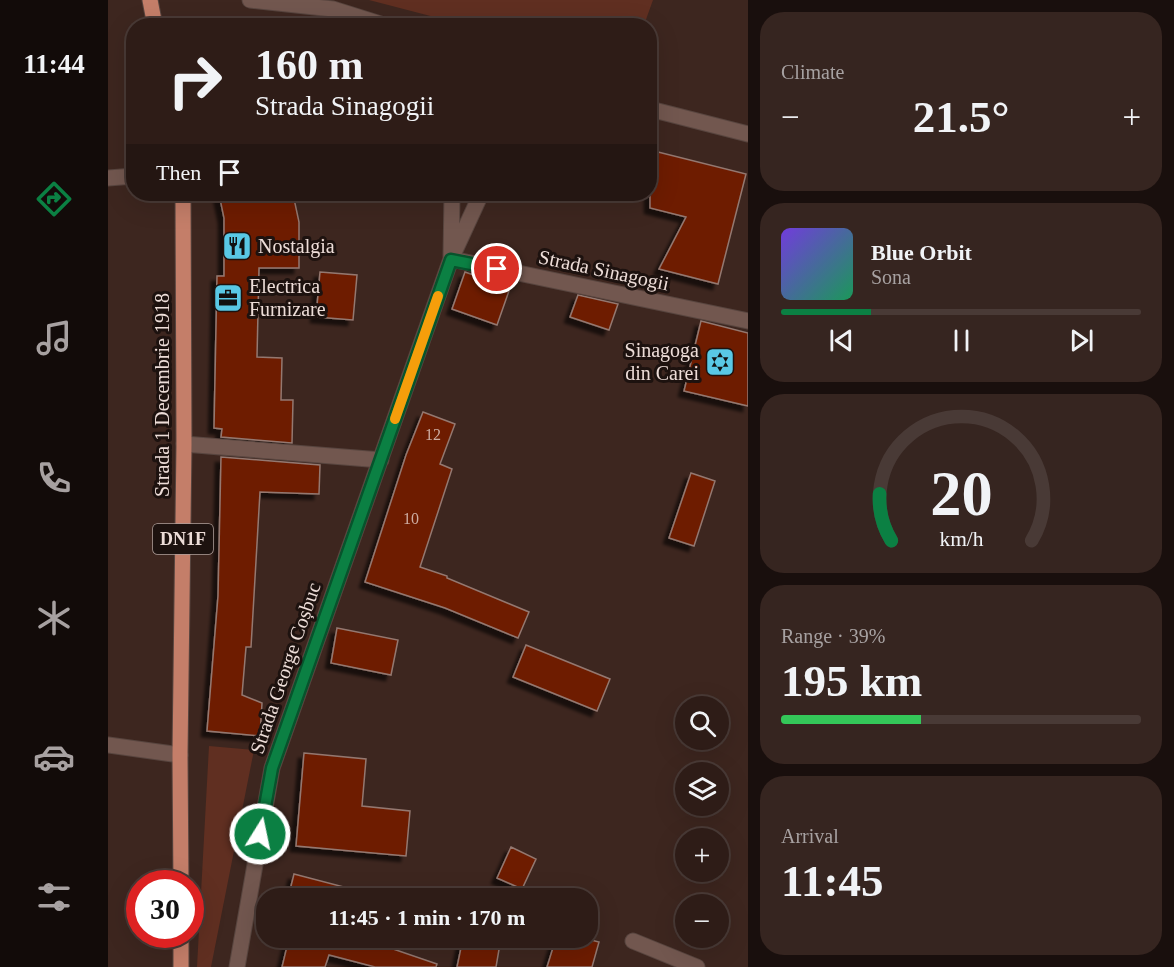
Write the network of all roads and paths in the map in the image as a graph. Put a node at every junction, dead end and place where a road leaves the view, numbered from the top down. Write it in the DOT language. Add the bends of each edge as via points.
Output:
graph roads {
  1 [pos="150,0"];
  2 [pos="250,0"];
  3 [pos="153,18"];
  4 [pos="362,18"];
  5 [pos="657,111"];
  6 [pos="748,134"];
  7 [pos="126,177"];
  8 [pos="108,178"];
  9 [pos="183,201"];
  10 [pos="452,201"];
  11 [pos="478,201"];
  12 [pos="451,260"];
  13 [pos="748,321"];
  14 [pos="184,444"];
  15 [pos="381,460"];
  16 [pos="108,745"];
  17 [pos="180,754"];
  18 [pos="181,870"];
  19 [pos="633,941"];
  20 [pos="181,948"];
  21 [pos="181,967"];
  22 [pos="237,967"];
  23 [pos="697,967"];
  1 -- 3 [label="main road"];
  2 -- 4 [label="street" via="333,9"];
  5 -- 6 [label="street"];
  7 -- 8 [label="street"];
  9 -- 14 [label="main road, Strada 1 Decembrie 1918 / DN1F"];
  10 -- 12 [label="street, Strada George Coșbuc"];
  11 -- 12 [label="street, Strada George Coșbuc"];
  12 -- 13 [label="street, Strada Sinagogii"];
  12 -- 15 [label="street, Strada George Coșbuc"];
  14 -- 15 [label="street"];
  14 -- 17 [label="main road, Strada 1 Decembrie 1918 / DN1F"];
  15 -- 22 [label="street, Strada George Coșbuc" via="272,768"];
  16 -- 17 [label="street"];
  17 -- 18 [label="main road, Strada 1 Decembrie 1918 / DN1F"];
  19 -- 23 [label="street"];
  20 -- 21 [label="main road"];
}
